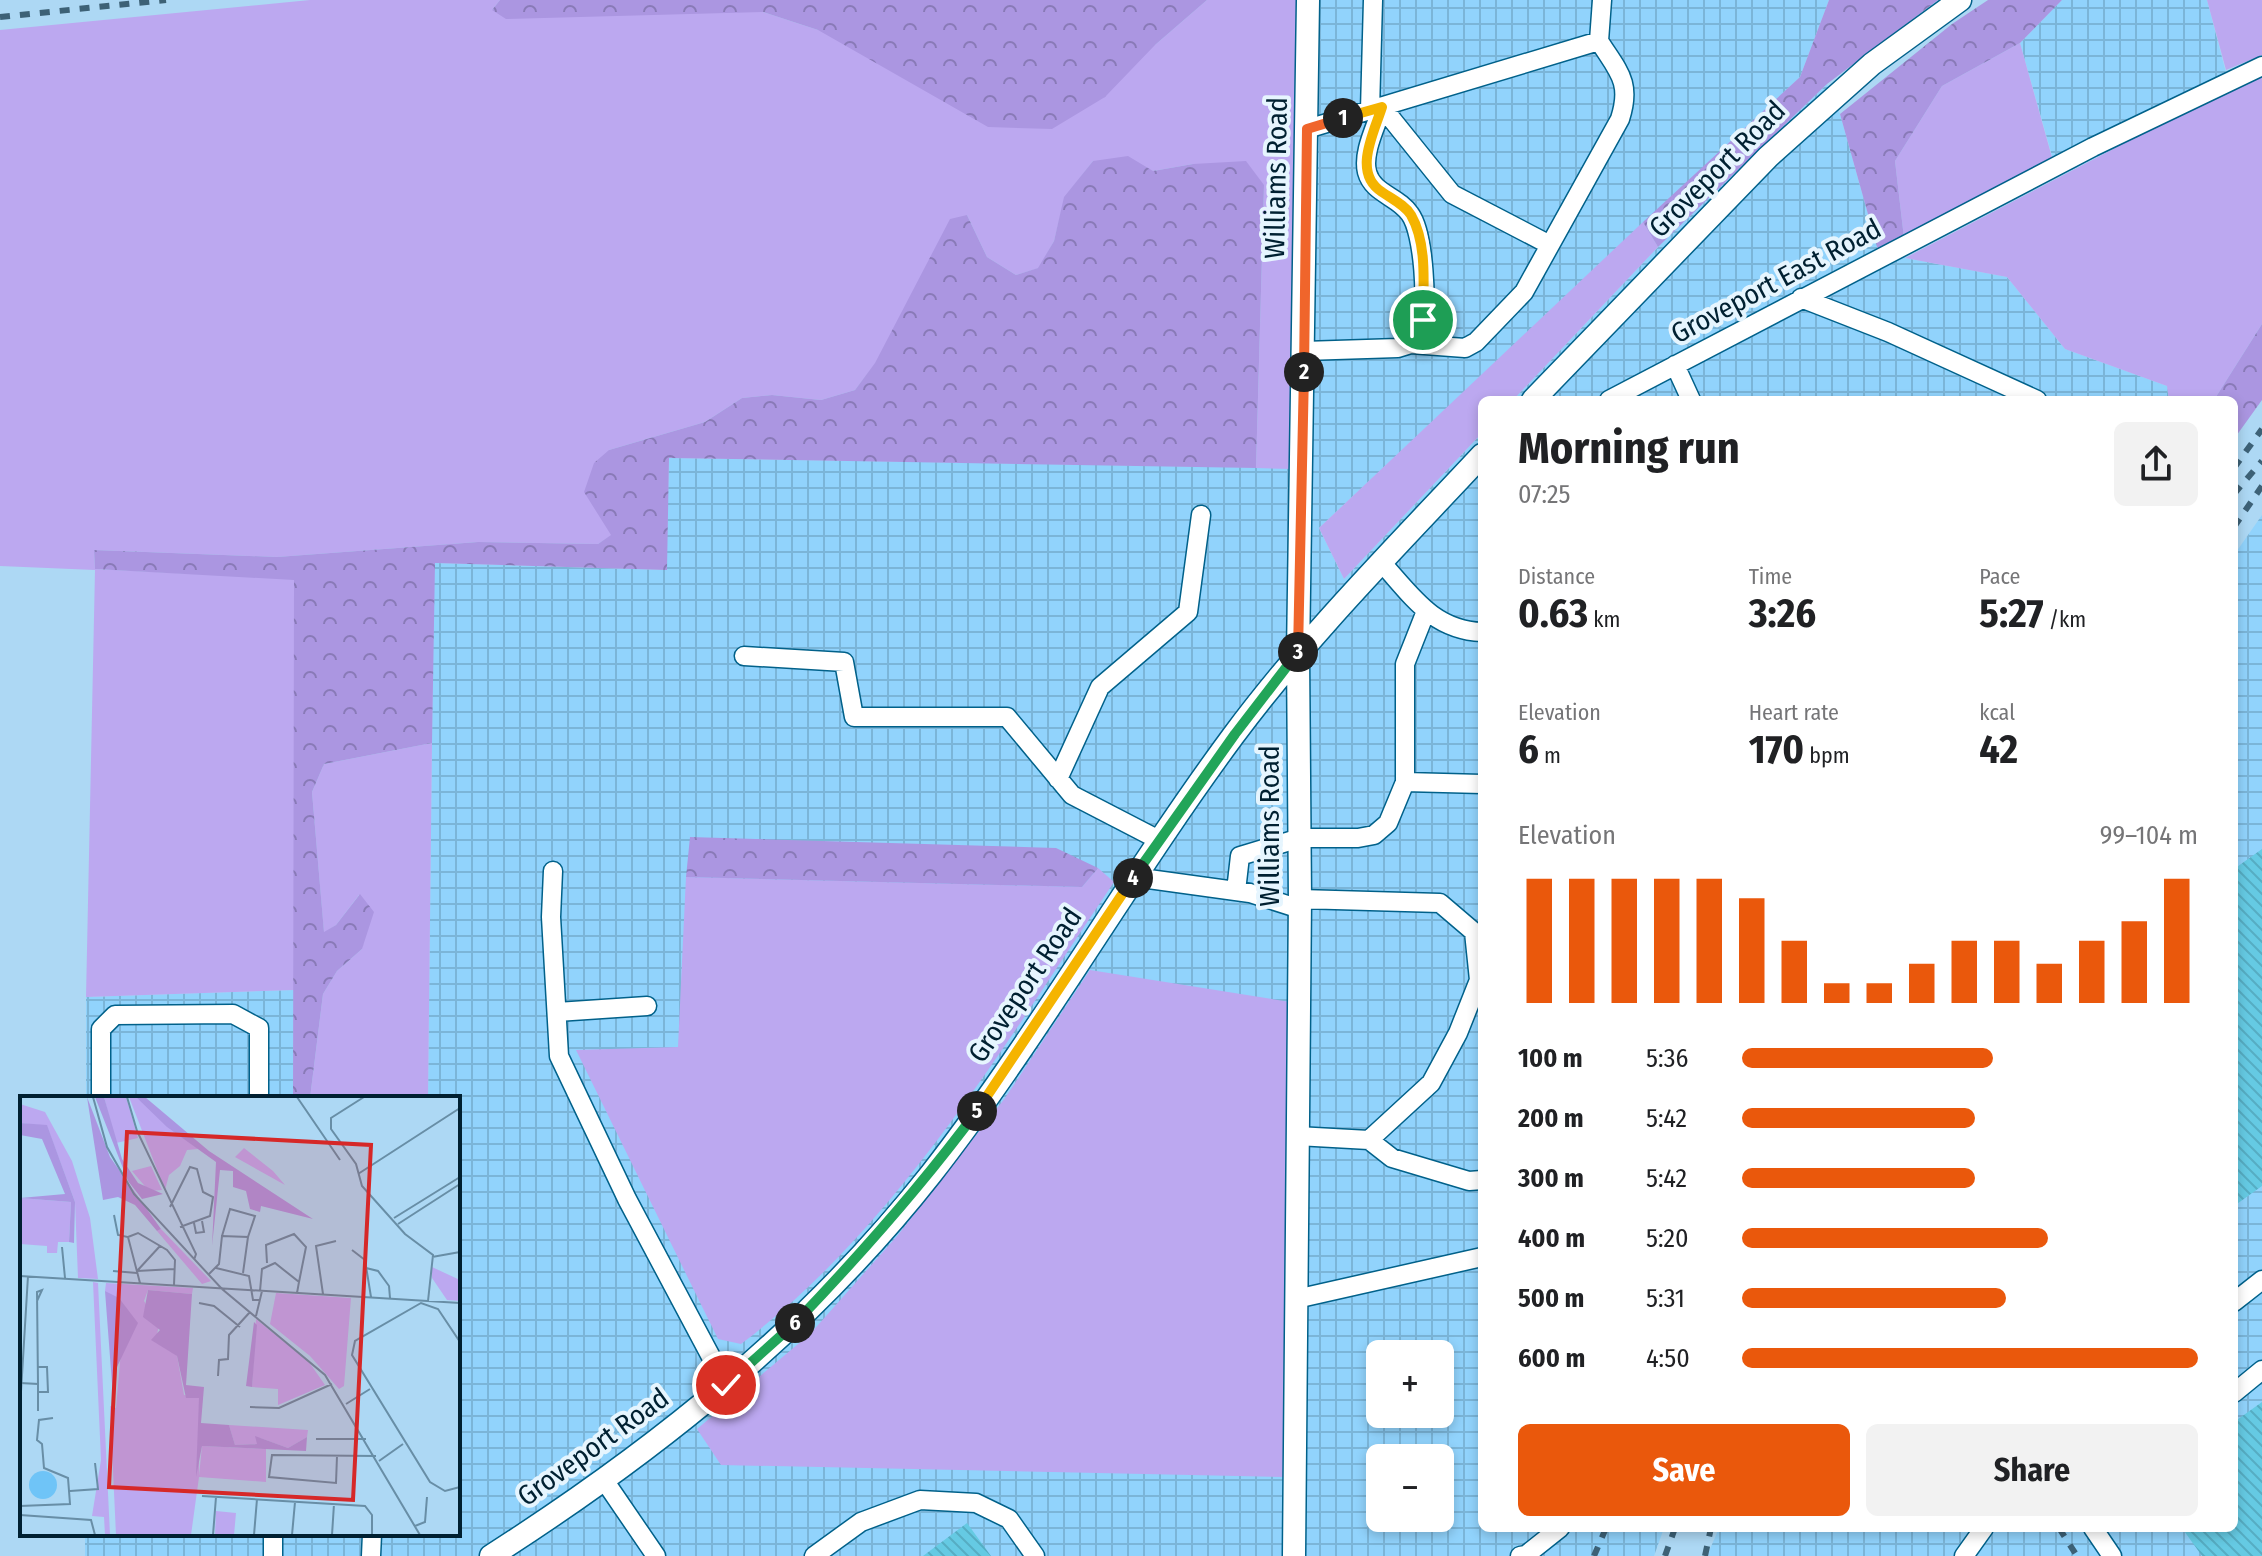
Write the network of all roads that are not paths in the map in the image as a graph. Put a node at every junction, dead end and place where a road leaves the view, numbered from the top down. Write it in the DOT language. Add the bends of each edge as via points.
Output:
graph roads {
  1 [pos="1308,0"];
  2 [pos="1373,0"];
  3 [pos="1602,0"];
  4 [pos="1960,0"];
  5 [pos="1599,41"];
  6 [pos="2262,66"];
  7 [pos="1376,108"];
  8 [pos="1307,129"];
  9 [pos="1550,245"];
  10 [pos="1801,298"];
  11 [pos="1411,344"];
  12 [pos="1304,351"];
  13 [pos="1675,365"];
  14 [pos="1537,396"];
  15 [pos="1617,396"];
  16 [pos="1689,396"];
  17 [pos="2028,396"];
  18 [pos="1478,466"];
  19 [pos="1201,515"];
  20 [pos="1382,563"];
  21 [pos="1426,611"];
  22 [pos="1478,632"];
  23 [pos="1298,654"];
  24 [pos="744,656"];
  25 [pos="1058,779"];
  26 [pos="1405,782"];
  27 [pos="1478,784"];
  28 [pos="1300,838"];
  29 [pos="1159,840"];
  30 [pos="553,871"];
  31 [pos="1134,877"];
  32 [pos="1236,891"];
  33 [pos="1300,904"];
  34 [pos="1478,931"];
  35 [pos="1478,983"];
  36 [pos="647,1006"];
  37 [pos="557,1012"];
  38 [pos="101,1096"];
  39 [pos="259,1096"];
  40 [pos="1297,1136"];
  41 [pos="1369,1140"];
  42 [pos="1478,1180"];
  43 [pos="1478,1258"];
  44 [pos="2262,1280"];
  45 [pos="1296,1299"];
  46 [pos="2238,1299"];
  47 [pos="2262,1370"];
  48 [pos="726,1385"];
  49 [pos="2238,1390"];
  50 [pos="604,1480"];
  51 [pos="1555,1532"];
  52 [pos="1981,1532"];
  53 [pos="2096,1532"];
  54 [pos="372,1536"];
  55 [pos="371,1556"];
  56 [pos="491,1556"];
  57 [pos="656,1556"];
  58 [pos="814,1556"];
  59 [pos="1035,1556"];
  60 [pos="1294,1556"];
  61 [pos="1520,1556"];
  62 [pos="1964,1556"];
  63 [pos="2112,1556"];
  1 -- 8 [label="main road, Williams Road"];
  2 -- 7 [label="lane"];
  3 -- 5 [label="lane"];
  4 -- 14 [label="main road, Groveport Road" via="1872,64 1768,157"];
  5 -- 7 [label="lane"];
  5 -- 9 [label="lane" via="1625,83 1625,101"];
  6 -- 10 [label="lane, Groveport East Road"];
  7 -- 8 [label="lane"];
  7 -- 9 [label="lane" via="1452,194"];
  7 -- 11 [label="lane" via="1366,169 1374,186 1409,211 1422,256 1423,320"];
  8 -- 12 [label="main road, Williams Road"];
  9 -- 11 [label="lane" via="1524,292 1476,342 1465,348"];
  10 -- 13 [label="lane, Groveport East Road"];
  10 -- 17 [label="lane"];
  11 -- 12 [label="lane"];
  12 -- 23 [label="main road, Williams Road"];
  13 -- 15 [label="lane, Groveport East Road"];
  13 -- 16 [label="lane"];
  18 -- 20 [label="main road, Groveport Road"];
  19 -- 25 [label="lane" via="1188,612 1100,687"];
  20 -- 21 [label="lane"];
  20 -- 23 [label="main road, Groveport Road"];
  21 -- 22 [label="lane" via="1457,630"];
  21 -- 26 [label="lane" via="1405,664"];
  23 -- 28 [label="main road, Williams Road"];
  23 -- 29 [label="main road, Groveport Road"];
  24 -- 25 [label="lane" via="844,662 854,717 1007,717"];
  25 -- 29 [label="lane" via="1072,795"];
  26 -- 27 [label="lane"];
  26 -- 28 [label="lane" via="1388,823 1374,835"];
  28 -- 32 [label="lane" via="1240,856"];
  28 -- 33 [label="main road, Williams Road"];
  29 -- 31 [label="main road, Groveport Road"];
  30 -- 37 [label="lane"];
  31 -- 32 [label="lane"];
  31 -- 48 [label="main road, Groveport Road" via="930,1175 814,1303"];
  32 -- 33 [label="lane"];
  33 -- 34 [label="lane" via="1440,903"];
  33 -- 40 [label="main road, Williams Road"];
  35 -- 41 [label="lane" via="1431,1083"];
  36 -- 37 [label="lane"];
  37 -- 48 [label="lane" via="559,1056 627,1199"];
  38 -- 39 [label="lane" via="101,1029 115,1015 233,1014 259,1028"];
  40 -- 41 [label="lane"];
  40 -- 45 [label="main road, Williams Road"];
  41 -- 42 [label="lane" via="1392,1158"];
  43 -- 45 [label="lane"];
  44 -- 46 [label="lane"];
  45 -- 60 [label="main road, Williams Road"];
  47 -- 49 [label="lane"];
  48 -- 50 [label="main road, Groveport Road"];
  50 -- 56 [label="main road, Groveport Road"];
  50 -- 57 [label="lane"];
  51 -- 61 [label="lane"];
  52 -- 62 [label="lane"];
  53 -- 63 [label="lane"];
  54 -- 55 [label="lane"];
  58 -- 59 [label="lane" via="861,1522 920,1500 976,1503 1009,1519"];
}
